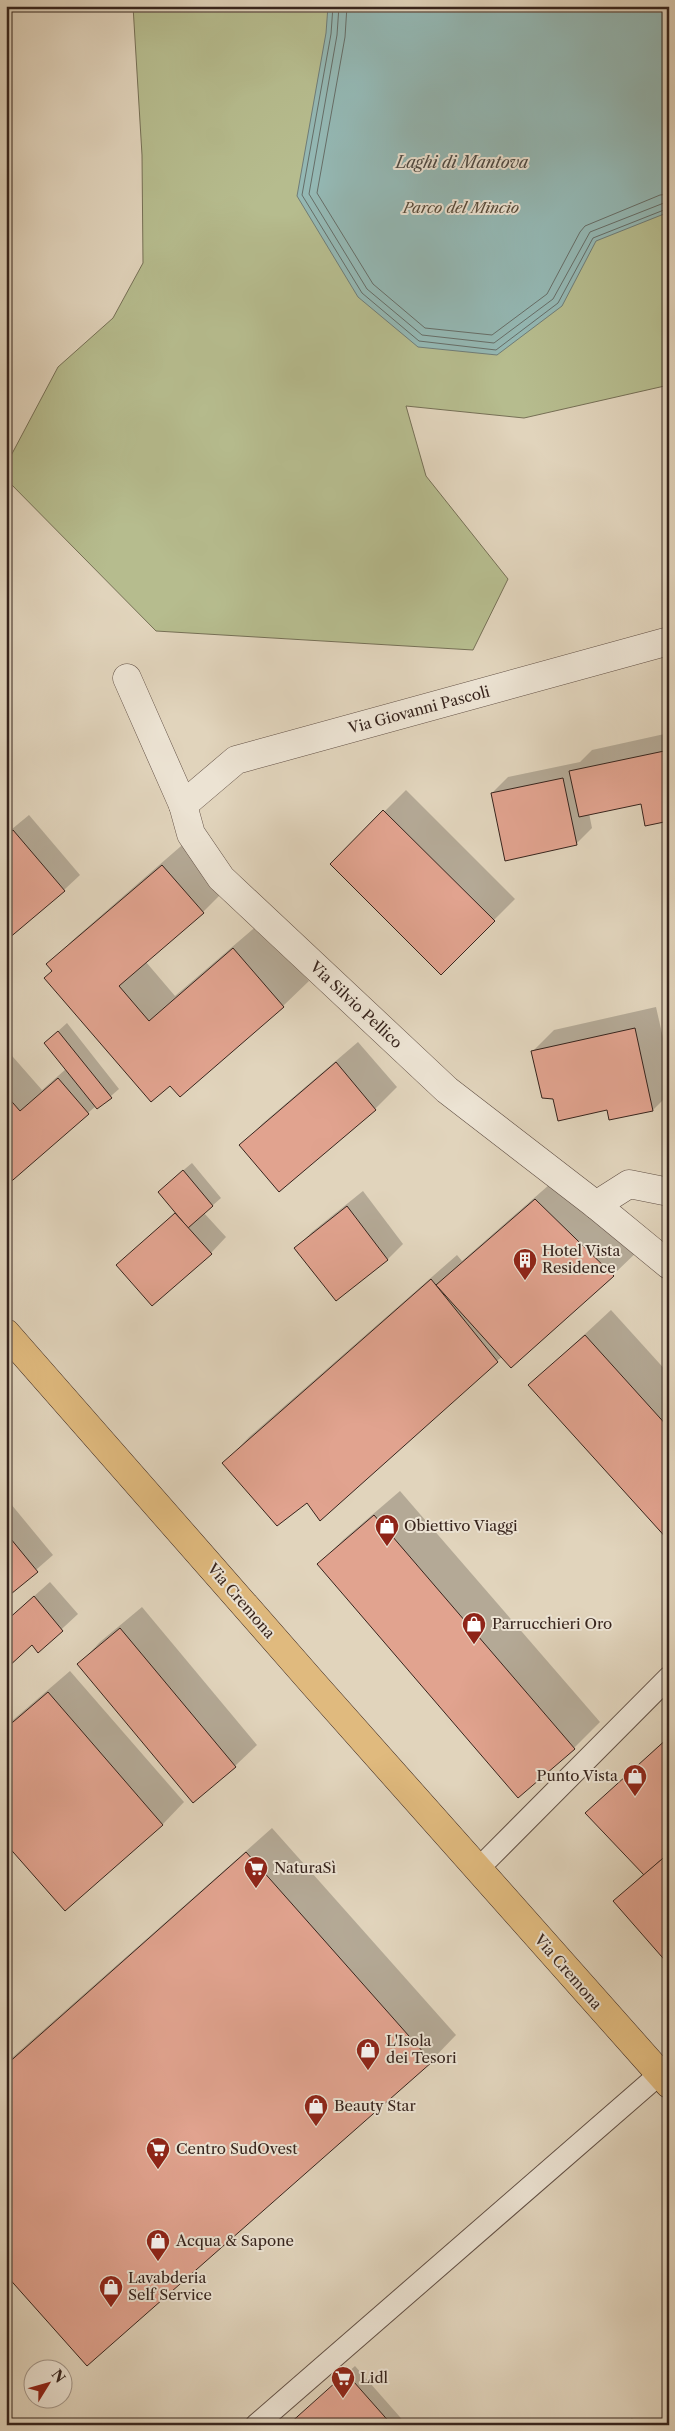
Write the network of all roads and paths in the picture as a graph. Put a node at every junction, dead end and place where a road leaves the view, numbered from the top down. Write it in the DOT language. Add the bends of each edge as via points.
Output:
graph roads {
  1 [pos="669,641"];
  2 [pos="127,678"];
  3 [pos="182,805"];
  4 [pos="669,1192"];
  5 [pos="596,1205"];
  6 [pos="669,1265"];
  7 [pos="6,1333"];
  8 [pos="669,1677"];
  9 [pos="478,1869"];
  10 [pos="666,2075"];
  11 [pos="256,2425"];
  1 -- 3 [label="street, Via Giovanni Pascoli" via="236,760"];
  2 -- 3 [label="street, Via Silvio Pellico"];
  3 -- 5 [label="street, Via Silvio Pellico" via="191,834 221,878 446,1090"];
  4 -- 5 [label="street" via="629,1184"];
  5 -- 6 [label="street, Via Silvio Pellico"];
  7 -- 9 [label="main road, Via Cremona"];
  8 -- 9 [label="lane"];
  9 -- 10 [label="main road, Via Cremona"];
  10 -- 11 [label="lane"];
}
